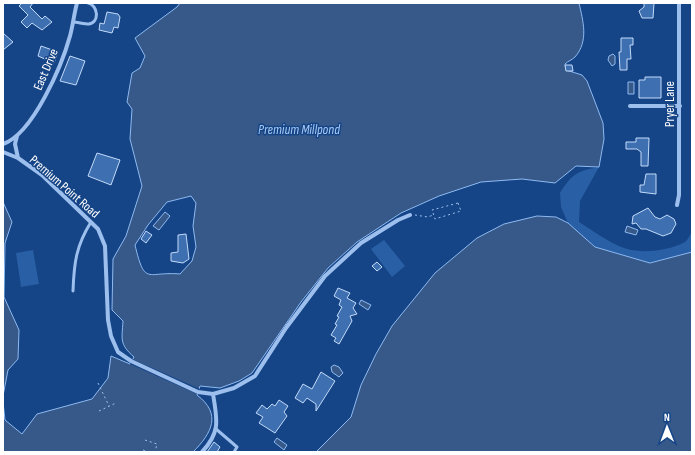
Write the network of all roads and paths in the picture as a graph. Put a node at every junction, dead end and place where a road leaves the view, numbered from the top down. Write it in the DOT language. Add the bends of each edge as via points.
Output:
graph roads {
  1 [pos="77,3"];
  2 [pos="88,3"];
  3 [pos="679,3"];
  4 [pos="73,22"];
  5 [pos="630,106"];
  6 [pos="680,106"];
  7 [pos="17,136"];
  8 [pos="3,144"];
  9 [pos="3,152"];
  10 [pos="18,158"];
  11 [pos="677,205"];
  12 [pos="410,215"];
  13 [pos="434,215"];
  14 [pos="91,222"];
  15 [pos="73,291"];
  16 [pos="98,383"];
  17 [pos="213,394"];
  18 [pos="116,403"];
  19 [pos="109,406"];
  20 [pos="99,411"];
  21 [pos="216,429"];
  22 [pos="145,440"];
  23 [pos="143,450"];
  24 [pos="148,452"];
  25 [pos="155,452"];
  26 [pos="202,452"];
  27 [pos="234,452"];
  1 -- 4 [label="street, East Drive"];
  2 -- 4 [label="lane" via="97,10 96,17 88,24"];
  3 -- 6 [label="street, Pryer Lane"];
  4 -- 7 [label="street, East Drive" via="52,84 37,111"];
  5 -- 6 [label="street"];
  6 -- 11 [label="street, Pryer Lane"];
  7 -- 8 [label="street, East Drive"];
  7 -- 10 [label="street" via="15,144"];
  9 -- 10 [label="street, Premium Point Road"];
  10 -- 14 [label="street, Premium Point Road" via="42,175"];
  12 -- 13 [label="path"];
  12 -- 17 [label="street, Premium Point Road" via="361,243 325,276 286,328 255,376 234,388"];
  13 -- 13 [label="path" via="435,219 461,211 458,203 432,210"];
  14 -- 15 [label="lane" via="77,249"];
  14 -- 17 [label="street, Premium Point Road" via="98,229 105,246 108,320 118,352 131,361 198,392"];
  16 -- 19 [label="path"];
  17 -- 21 [label="street"];
  18 -- 19 [label="path"];
  19 -- 20 [label="path"];
  21 -- 26 [label="street" via="211,443"];
  21 -- 27 [label="lane" via="237,447"];
  22 -- 25 [label="path" via="157,444"];
  23 -- 24 [label="path"];
}
